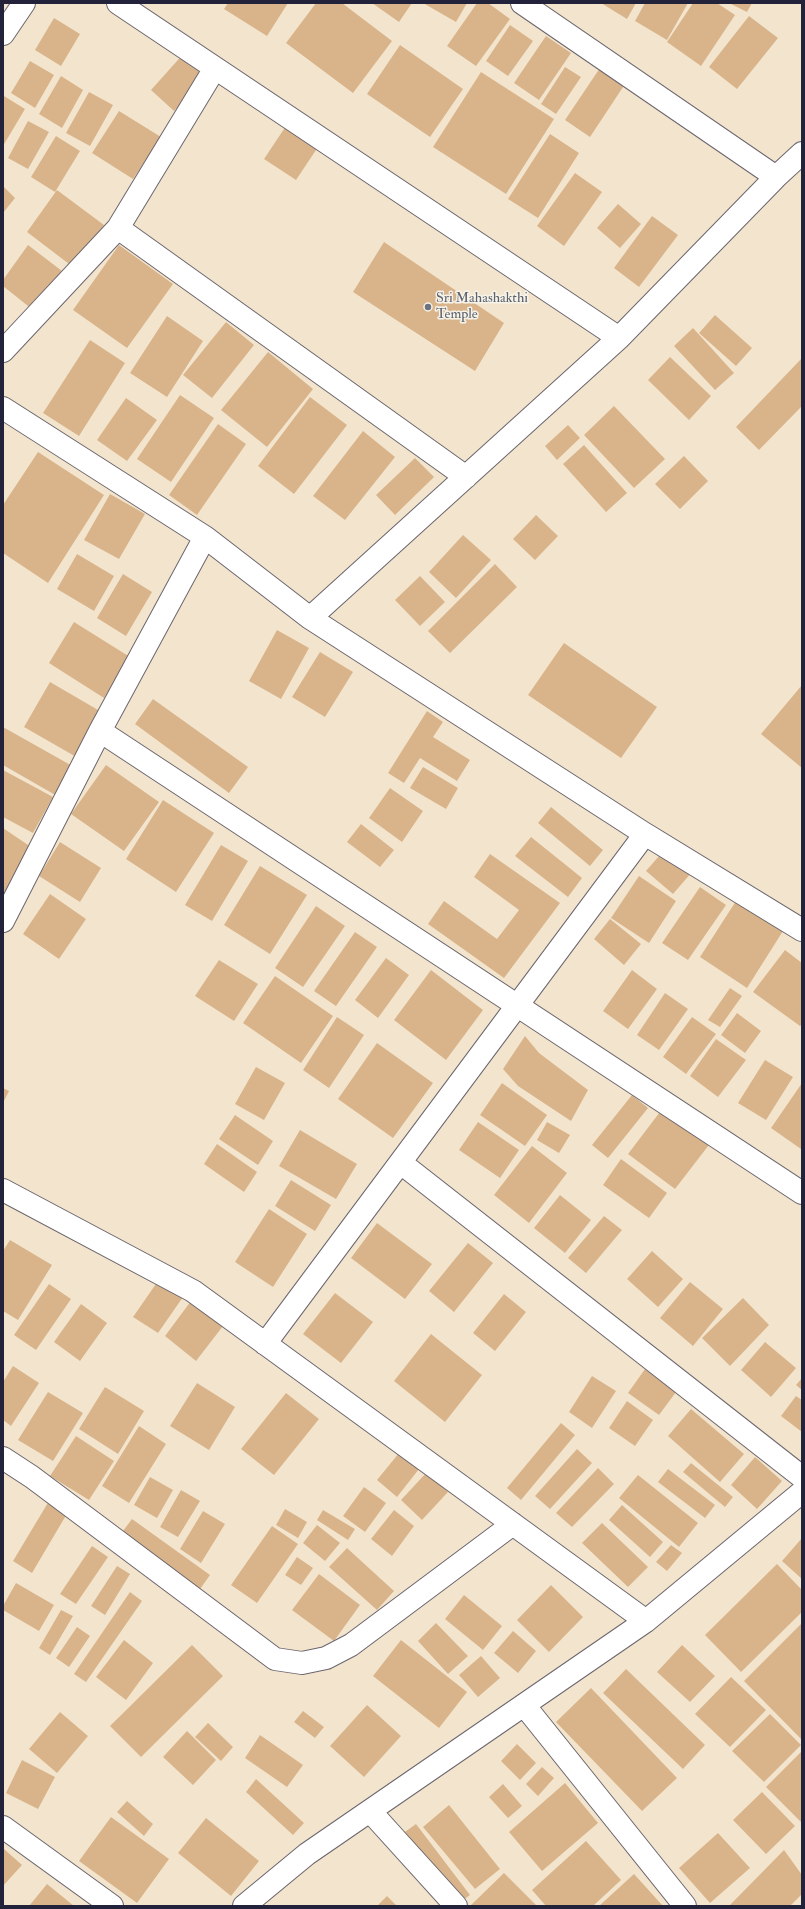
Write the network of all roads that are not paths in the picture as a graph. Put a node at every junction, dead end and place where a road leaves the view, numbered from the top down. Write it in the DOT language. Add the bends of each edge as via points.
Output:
graph roads {
  1 [pos="24,3"];
  2 [pos="118,3"];
  3 [pos="522,3"];
  4 [pos="3,34"];
  5 [pos="216,68"];
  6 [pos="802,153"];
  7 [pos="776,177"];
  8 [pos="118,228"];
  9 [pos="619,338"];
  10 [pos="3,350"];
  11 [pos="3,408"];
  12 [pos="466,477"];
  13 [pos="205,537"];
  14 [pos="310,618"];
  15 [pos="100,731"];
  16 [pos="645,834"];
  17 [pos="3,921"];
  18 [pos="802,930"];
  19 [pos="517,1006"];
  20 [pos="401,1163"];
  21 [pos="3,1190"];
  22 [pos="802,1193"];
  23 [pos="265,1344"];
  24 [pos="3,1458"];
  25 [pos="802,1477"];
  26 [pos="802,1492"];
  27 [pos="513,1524"];
  28 [pos="646,1621"];
  29 [pos="524,1705"];
  30 [pos="370,1811"];
  31 [pos="3,1827"];
  32 [pos="112,1906"];
  33 [pos="244,1906"];
  34 [pos="456,1906"];
  35 [pos="685,1906"];
  1 -- 4 [label="street"];
  2 -- 5 [label="street"];
  3 -- 7 [label="street"];
  5 -- 8 [label="street"];
  5 -- 9 [label="street"];
  6 -- 7 [label="street"];
  7 -- 9 [label="street"];
  8 -- 10 [label="street"];
  8 -- 12 [label="street"];
  9 -- 12 [label="street"];
  11 -- 13 [label="street"];
  12 -- 14 [label="street"];
  13 -- 14 [label="street"];
  13 -- 15 [label="street"];
  14 -- 16 [label="street"];
  15 -- 17 [label="street"];
  15 -- 19 [label="street"];
  16 -- 18 [label="street"];
  16 -- 19 [label="street"];
  19 -- 20 [label="street"];
  19 -- 22 [label="street"];
  20 -- 23 [label="street"];
  20 -- 25 [label="street"];
  21 -- 23 [label="street" via="192,1291"];
  23 -- 27 [label="street"];
  24 -- 27 [label="street" via="275,1659 302,1664 326,1658 351,1645"];
  26 -- 28 [label="street"];
  27 -- 28 [label="street"];
  28 -- 29 [label="street"];
  29 -- 30 [label="street"];
  29 -- 35 [label="street"];
  30 -- 33 [label="street" via="307,1854"];
  30 -- 34 [label="street"];
  31 -- 32 [label="street"];
}
